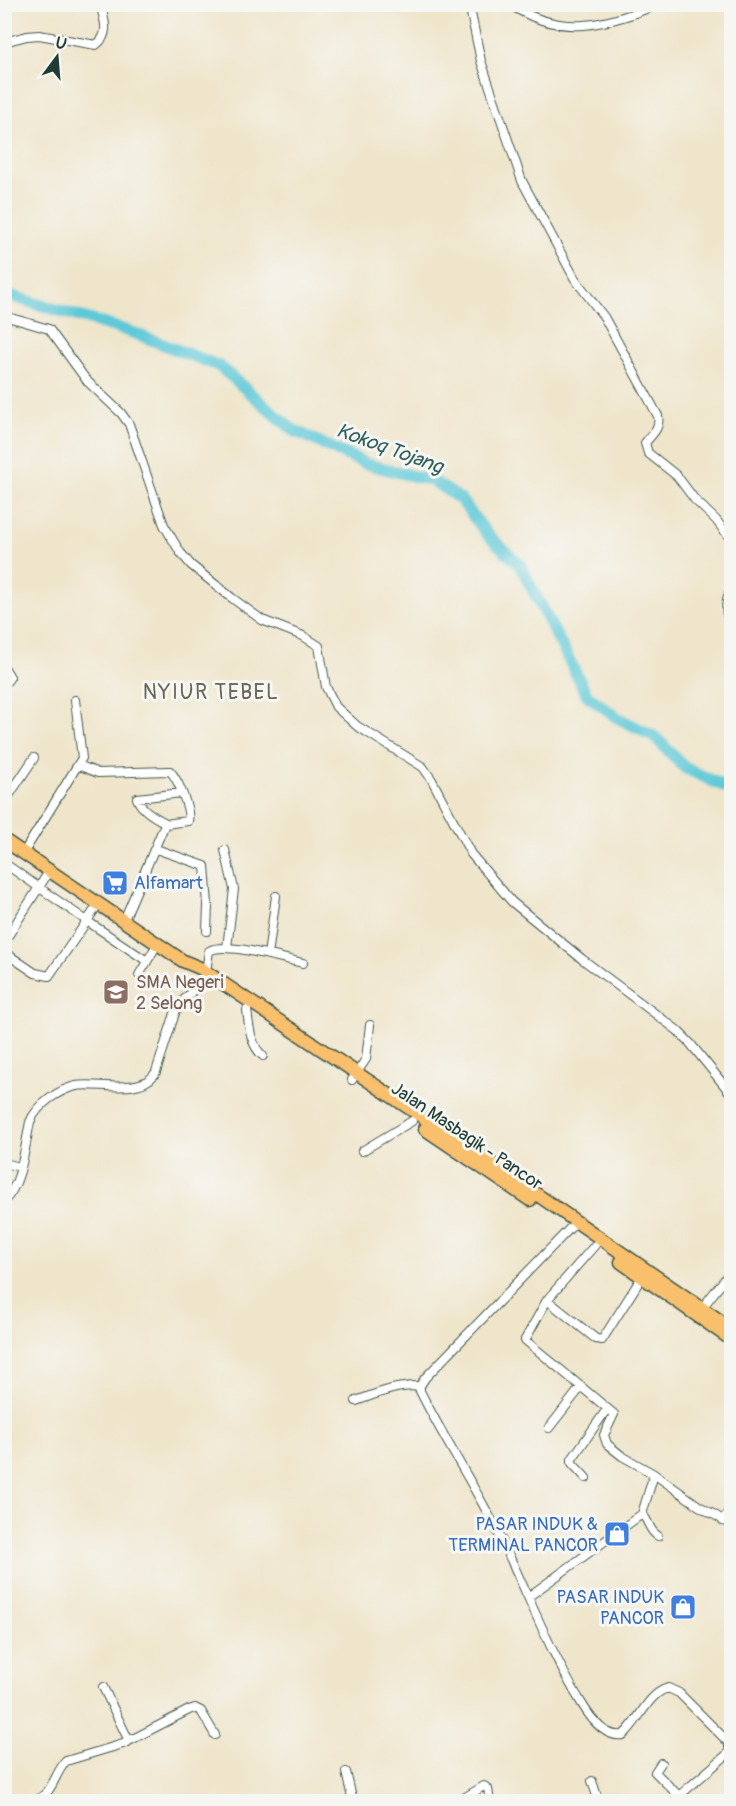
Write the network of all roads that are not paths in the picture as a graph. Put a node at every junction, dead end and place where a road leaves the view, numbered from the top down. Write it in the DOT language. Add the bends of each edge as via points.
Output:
graph roads {
  1 [pos="100,4"];
  2 [pos="469,4"];
  3 [pos="509,4"];
  4 [pos="659,4"];
  5 [pos="4,42"];
  6 [pos="4,316"];
  7 [pos="732,541"];
  8 [pos="732,587"];
  9 [pos="732,626"];
  10 [pos="4,667"];
  11 [pos="4,685"];
  12 [pos="75,700"];
  13 [pos="34,758"];
  14 [pos="78,765"];
  15 [pos="182,793"];
  16 [pos="4,803"];
  17 [pos="166,823"];
  18 [pos="5,840"];
  19 [pos="156,849"];
  20 [pos="225,850"];
  21 [pos="24,852"];
  22 [pos="4,863"];
  23 [pos="50,870"];
  24 [pos="39,887"];
  25 [pos="276,896"];
  26 [pos="99,903"];
  27 [pos="124,920"];
  28 [pos="87,921"];
  29 [pos="207,931"];
  30 [pos="4,942"];
  31 [pos="158,943"];
  32 [pos="227,948"];
  33 [pos="4,952"];
  34 [pos="268,955"];
  35 [pos="147,961"];
  36 [pos="303,963"];
  37 [pos="139,975"];
  38 [pos="204,976"];
  39 [pos="247,1010"];
  40 [pos="370,1025"];
  41 [pos="263,1056"];
  42 [pos="354,1077"];
  43 [pos="732,1095"];
  44 [pos="412,1121"];
  45 [pos="452,1142"];
  46 [pos="362,1151"];
  47 [pos="4,1163"];
  48 [pos="20,1167"];
  49 [pos="4,1201"];
  50 [pos="574,1225"];
  51 [pos="595,1245"];
  52 [pos="732,1270"];
  53 [pos="642,1277"];
  54 [pos="547,1300"];
  55 [pos="702,1308"];
  56 [pos="732,1329"];
  57 [pos="732,1340"];
  58 [pos="420,1386"];
  59 [pos="581,1387"];
  60 [pos="356,1401"];
  61 [pos="608,1409"];
  62 [pos="549,1428"];
  63 [pos="654,1474"];
  64 [pos="585,1478"];
  65 [pos="732,1508"];
  66 [pos="642,1514"];
  67 [pos="723,1521"];
  68 [pos="732,1525"];
  69 [pos="658,1536"];
  70 [pos="528,1597"];
  71 [pos="103,1687"];
  72 [pos="215,1735"];
  73 [pos="129,1741"];
  74 [pos="731,1746"];
  75 [pos="661,1763"];
  76 [pos="346,1772"];
  77 [pos="592,1781"];
  78 [pos="680,1796"];
  79 [pos="32,1802"];
  80 [pos="353,1802"];
  81 [pos="457,1802"];
  82 [pos="490,1802"];
  83 [pos="599,1802"];
  84 [pos="672,1802"];
  1 -- 5 [label="street" via="106,28 105,36 96,45 39,35"];
  2 -- 7 [label="street" via="481,61 522,181 570,272 604,317 658,416 657,428 645,449 678,476"];
  3 -- 4 [label="street" via="543,20 577,26 611,21"];
  6 -- 43 [label="street" via="50,329 87,381 121,413 129,424 164,525 191,565 262,620 319,646 326,687 336,707 364,731 423,767 471,854 489,877 528,917 677,1030"];
  8 -- 9 [label="street" via="726,601"];
  10 -- 11 [label="street" via="10,677"];
  12 -- 14 [label="street" via="82,756"];
  13 -- 16 [label="street"];
  14 -- 15 [label="street" via="98,773 170,771"];
  14 -- 21 [label="street"];
  15 -- 17 [label="street" via="189,820"];
  15 -- 17 [label="street" via="137,798"];
  17 -- 19 [label="street"];
  18 -- 21 [label="main road, Jalan Masbagik - Pancor"];
  19 -- 27 [label="street"];
  19 -- 29 [label="street" via="205,866"];
  20 -- 32 [label="street" via="234,889"];
  21 -- 23 [label="main road, Jalan Masbagik - Pancor"];
  22 -- 24 [label="street"];
  23 -- 24 [label="street"];
  23 -- 26 [label="main road, Jalan Masbagik - Pancor"];
  24 -- 28 [label="street"];
  24 -- 30 [label="street"];
  25 -- 34 [label="street"];
  26 -- 27 [label="main road, Jalan Masbagik - Pancor"];
  26 -- 28 [label="street"];
  27 -- 31 [label="main road, Jalan Masbagik - Pancor"];
  28 -- 33 [label="street" via="49,976 35,973"];
  28 -- 35 [label="street"];
  31 -- 35 [label="street"];
  31 -- 38 [label="main road, Jalan Masbagik - Pancor"];
  32 -- 34 [label="street"];
  32 -- 38 [label="street" via="209,951"];
  34 -- 36 [label="street"];
  35 -- 37 [label="street"];
  38 -- 39 [label="main road, Jalan Masbagik - Pancor"];
  38 -- 42 [label="main road, Jalan Masbagik - Pancor"];
  38 -- 48 [label="street" via="177,1007 156,1072 150,1079 125,1086 77,1086 47,1101 30,1122"];
  39 -- 41 [label="street" via="251,1036"];
  39 -- 42 [label="main road, Jalan Masbagik - Pancor"];
  40 -- 42 [label="street" via="366,1059"];
  42 -- 44 [label="main road, Jalan Masbagik - Pancor"];
  42 -- 45 [label="main road, Jalan Masbagik - Pancor"];
  44 -- 45 [label="main road, Jalan Masbagik - Pancor"];
  44 -- 46 [label="street"];
  45 -- 50 [label="main road, Jalan Masbagik - Pancor"];
  47 -- 48 [label="street"];
  48 -- 49 [label="street" via="15,1187"];
  50 -- 51 [label="main road, Jalan Masbagik - Pancor"];
  50 -- 55 [label="main road, Jalan Masbagik - Pancor"];
  50 -- 58 [label="street"];
  51 -- 53 [label="main road, Jalan Masbagik - Pancor"];
  51 -- 54 [label="street"];
  52 -- 55 [label="street"];
  53 -- 54 [label="street" via="602,1340"];
  53 -- 57 [label="main road, Jalan Masbagik - Pancor"];
  54 -- 59 [label="street" via="525,1340"];
  55 -- 56 [label="main road, Jalan Masbagik - Pancor"];
  58 -- 60 [label="street" via="392,1388"];
  58 -- 70 [label="street"];
  59 -- 61 [label="street"];
  59 -- 62 [label="street"];
  61 -- 63 [label="street" via="615,1415 603,1435 607,1444"];
  61 -- 64 [label="street" via="572,1459"];
  63 -- 66 [label="street"];
  63 -- 67 [label="street"];
  65 -- 67 [label="street"];
  66 -- 69 [label="street"];
  66 -- 70 [label="street"];
  67 -- 68 [label="street"];
  70 -- 74 [label="street" via="582,1704 607,1733 623,1735 651,1701 668,1688 679,1693"];
  71 -- 73 [label="street"];
  72 -- 73 [label="street" via="203,1713 195,1708"];
  73 -- 79 [label="street" via="66,1761 49,1791"];
  74 -- 78 [label="street"];
  75 -- 78 [label="street" via="655,1772"];
  76 -- 80 [label="street"];
  77 -- 83 [label="street"];
  78 -- 84 [label="street"];
  81 -- 82 [label="street" via="484,1786"];
}
